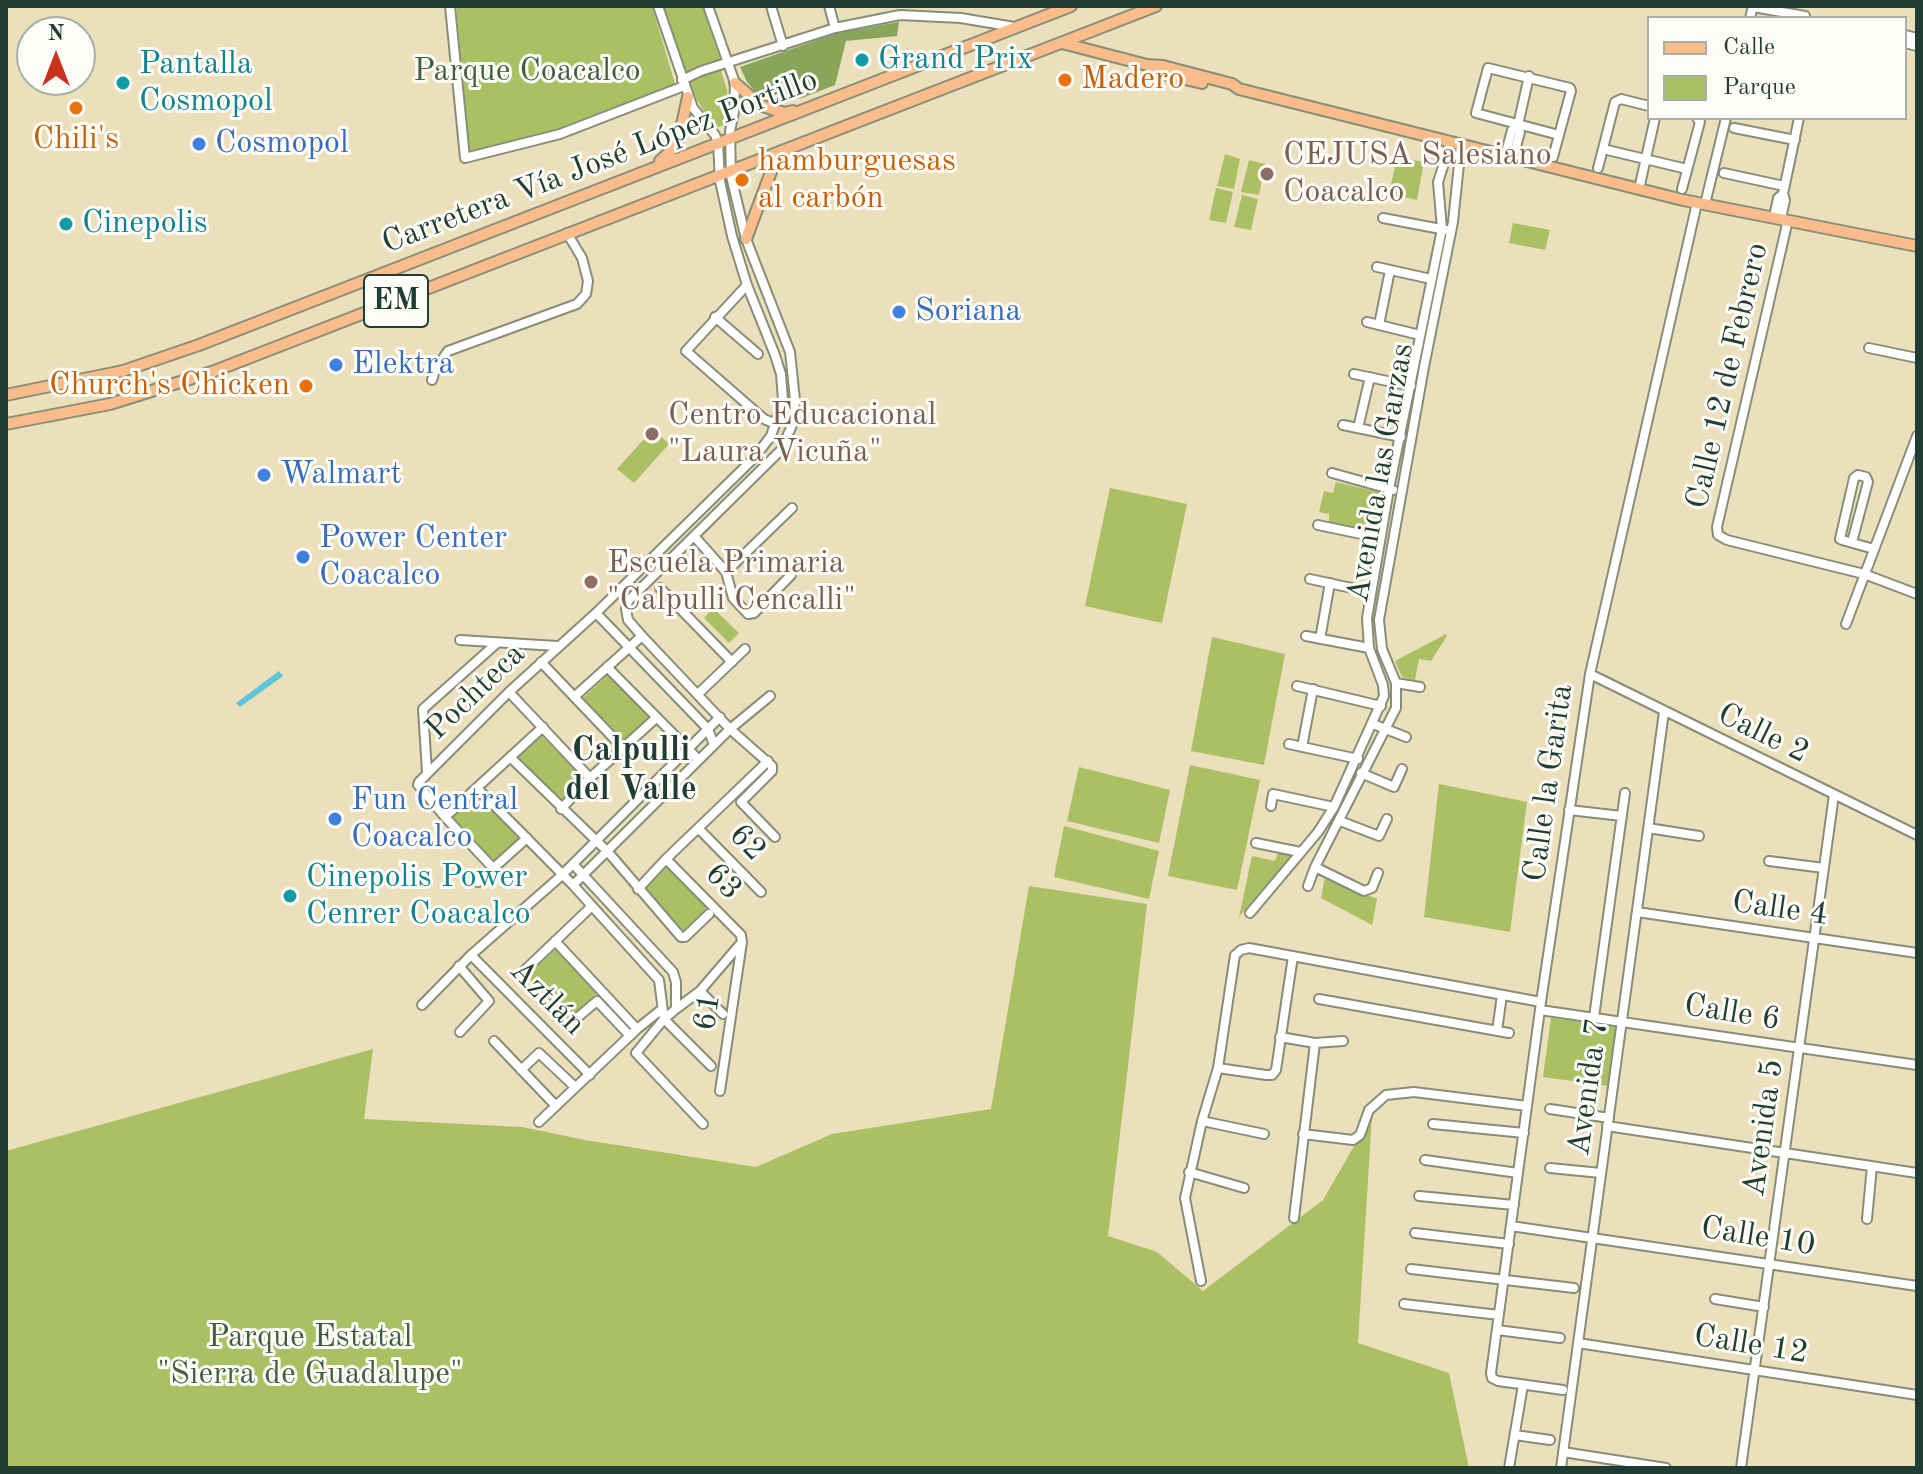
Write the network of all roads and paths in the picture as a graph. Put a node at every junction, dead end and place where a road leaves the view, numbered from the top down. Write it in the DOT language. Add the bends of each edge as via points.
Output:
graph roads {
  1 [pos="450,6"];
  2 [pos="658,6"];
  3 [pos="708,6"];
  4 [pos="771,6"];
  5 [pos="829,6"];
  6 [pos="889,6"];
  7 [pos="1071,6"];
  8 [pos="1156,6"];
  9 [pos="1753,6"];
  10 [pos="1782,9"];
  11 [pos="898,13"];
  12 [pos="1806,16"];
  13 [pos="1014,27"];
  14 [pos="835,28"];
  15 [pos="1060,43"];
  16 [pos="783,46"];
  17 [pos="726,64"];
  18 [pos="1529,76"];
  19 [pos="683,83"];
  20 [pos="735,83"];
  21 [pos="688,97"];
  22 [pos="1647,106"];
  23 [pos="811,108"];
  24 [pos="1655,120"];
  25 [pos="1698,120"];
  26 [pos="1725,120"];
  27 [pos="1799,120"];
  28 [pos="1518,125"];
  29 [pos="1734,128"];
  30 [pos="1559,135"];
  31 [pos="732,137"];
  32 [pos="717,139"];
  33 [pos="1795,140"];
  34 [pos="1456,144"];
  35 [pos="1603,149"];
  36 [pos="778,153"];
  37 [pos="1509,157"];
  38 [pos="1553,157"];
  39 [pos="1646,160"];
  40 [pos="652,167"];
  41 [pos="1598,168"];
  42 [pos="1687,169"];
  43 [pos="731,171"];
  44 [pos="1724,173"];
  45 [pos="719,175"];
  46 [pos="1639,189"];
  47 [pos="1682,189"];
  48 [pos="1784,190"];
  49 [pos="1701,204"];
  50 [pos="1383,218"];
  51 [pos="1781,219"];
  52 [pos="1442,229"];
  53 [pos="1452,231"];
  54 [pos="567,233"];
  55 [pos="746,239"];
  56 [pos="734,243"];
  57 [pos="1917,246"];
  58 [pos="1377,267"];
  59 [pos="1390,270"];
  60 [pos="1431,279"];
  61 [pos="747,285"];
  62 [pos="715,317"];
  63 [pos="1367,322"];
  64 [pos="1379,325"];
  65 [pos="1420,335"];
  66 [pos="1869,348"];
  67 [pos="758,354"];
  68 [pos="1917,358"];
  69 [pos="1419,366"];
  70 [pos="1354,374"];
  71 [pos="1370,377"];
  72 [pos="432,380"];
  73 [pos="1411,386"];
  74 [pos="6,395"];
  75 [pos="6,424"];
  76 [pos="776,424"];
  77 [pos="1343,425"];
  78 [pos="1358,428"];
  79 [pos="1917,436"];
  80 [pos="1401,437"];
  81 [pos="1332,473"];
  82 [pos="1389,489"];
  83 [pos="1401,491"];
  84 [pos="792,508"];
  85 [pos="1318,525"];
  86 [pos="694,536"];
  87 [pos="1380,538"];
  88 [pos="1852,542"];
  89 [pos="1874,549"];
  90 [pos="726,572"];
  91 [pos="1864,574"];
  92 [pos="791,575"];
  93 [pos="630,578"];
  94 [pos="1310,579"];
  95 [pos="1330,583"];
  96 [pos="660,588"];
  97 [pos="640,589"];
  98 [pos="1370,592"];
  99 [pos="1917,594"];
  100 [pos="596,613"];
  101 [pos="1846,624"];
  102 [pos="642,636"];
  103 [pos="1306,636"];
  104 [pos="1320,639"];
  105 [pos="460,640"];
  106 [pos="497,643"];
  107 [pos="557,646"];
  108 [pos="628,647"];
  109 [pos="1369,648"];
  110 [pos="745,649"];
  111 [pos="541,662"];
  112 [pos="732,662"];
  113 [pos="607,667"];
  114 [pos="1590,674"];
  115 [pos="1396,683"];
  116 [pos="1297,686"];
  117 [pos="1420,687"];
  118 [pos="1313,689"];
  119 [pos="509,692"];
  120 [pos="698,694"];
  121 [pos="770,696"];
  122 [pos="574,697"];
  123 [pos="1381,706"];
  124 [pos="1664,712"];
  125 [pos="720,717"];
  126 [pos="656,718"];
  127 [pos="1373,724"];
  128 [pos="543,727"];
  129 [pos="708,729"];
  130 [pos="730,729"];
  131 [pos="1386,729"];
  132 [pos="1406,737"];
  133 [pos="1289,744"];
  134 [pos="714,745"];
  135 [pos="1302,747"];
  136 [pos="623,748"];
  137 [pos="687,750"];
  138 [pos="510,757"];
  139 [pos="1358,759"];
  140 [pos="699,760"];
  141 [pos="768,761"];
  142 [pos="1402,769"];
  143 [pos="427,772"];
  144 [pos="1361,773"];
  145 [pos="590,778"];
  146 [pos="478,789"];
  147 [pos="1625,793"];
  148 [pos="1834,795"];
  149 [pos="1271,806"];
  150 [pos="1334,807"];
  151 [pos="561,809"];
  152 [pos="1569,810"];
  153 [pos="1622,816"];
  154 [pos="445,817"];
  155 [pos="1387,819"];
  156 [pos="1340,821"];
  157 [pos="698,828"];
  158 [pos="1648,828"];
  159 [pos="1318,832"];
  160 [pos="1917,835"];
  161 [pos="1699,836"];
  162 [pos="775,837"];
  163 [pos="527,838"];
  164 [pos="1328,839"];
  165 [pos="596,841"];
  166 [pos="1256,843"];
  167 [pos="608,852"];
  168 [pos="1300,852"];
  169 [pos="666,859"];
  170 [pos="1769,861"];
  171 [pos="573,864"];
  172 [pos="1315,867"];
  173 [pos="1824,868"];
  174 [pos="494,869"];
  175 [pos="1378,873"];
  176 [pos="583,875"];
  177 [pos="561,876"];
  178 [pos="478,882"];
  179 [pos="573,885"];
  180 [pos="1308,886"];
  181 [pos="638,889"];
  182 [pos="761,892"];
  183 [pos="592,906"];
  184 [pos="1637,912"];
  185 [pos="1250,913"];
  186 [pos="709,914"];
  187 [pos="1815,938"];
  188 [pos="555,941"];
  189 [pos="742,942"];
  190 [pos="1917,953"];
  191 [pos="471,955"];
  192 [pos="1293,956"];
  193 [pos="459,966"];
  194 [pos="525,970"];
  195 [pos="700,991"];
  196 [pos="1502,995"];
  197 [pos="1319,999"];
  198 [pos="422,1005"];
  199 [pos="1541,1006"];
  200 [pos="676,1009"];
  201 [pos="663,1014"];
  202 [pos="723,1014"];
  203 [pos="1594,1017"];
  204 [pos="1622,1021"];
  205 [pos="571,1023"];
  206 [pos="1497,1031"];
  207 [pos="460,1032"];
  208 [pos="634,1032"];
  209 [pos="1509,1033"];
  210 [pos="1280,1037"];
  211 [pos="494,1041"];
  212 [pos="1343,1041"];
  213 [pos="1315,1043"];
  214 [pos="1799,1047"];
  215 [pos="1917,1065"];
  216 [pos="711,1066"];
  217 [pos="1218,1068"];
  218 [pos="521,1070"];
  219 [pos="590,1075"];
  220 [pos="575,1087"];
  221 [pos="720,1091"];
  222 [pos="556,1106"];
  223 [pos="1527,1106"];
  224 [pos="1550,1109"];
  225 [pos="1202,1121"];
  226 [pos="539,1122"];
  227 [pos="1608,1122"];
  228 [pos="703,1124"];
  229 [pos="1433,1124"];
  230 [pos="1524,1133"];
  231 [pos="1264,1134"];
  232 [pos="1303,1134"];
  233 [pos="1785,1153"];
  234 [pos="1425,1160"];
  235 [pos="1872,1166"];
  236 [pos="1550,1168"];
  237 [pos="1189,1172"];
  238 [pos="1518,1173"];
  239 [pos="1601,1173"];
  240 [pos="1917,1173"];
  241 [pos="1244,1188"];
  242 [pos="1419,1196"];
  243 [pos="1514,1205"];
  244 [pos="1294,1218"];
  245 [pos="1867,1219"];
  246 [pos="1511,1226"];
  247 [pos="1415,1233"];
  248 [pos="1592,1237"];
  249 [pos="1509,1244"];
  250 [pos="1770,1262"];
  251 [pos="1411,1269"];
  252 [pos="1504,1279"];
  253 [pos="1201,1281"];
  254 [pos="1917,1286"];
  255 [pos="1574,1288"];
  256 [pos="1715,1299"];
  257 [pos="1404,1304"];
  258 [pos="1764,1307"];
  259 [pos="1499,1315"];
  260 [pos="1497,1330"];
  261 [pos="1560,1338"];
  262 [pos="1578,1343"];
  263 [pos="1755,1370"];
  264 [pos="1523,1385"];
  265 [pos="1563,1390"];
  266 [pos="1917,1395"];
  267 [pos="1515,1435"];
  268 [pos="1550,1440"];
  269 [pos="1563,1452"];
  270 [pos="1509,1468"];
  271 [pos="1561,1468"];
  272 [pos="1666,1468"];
  273 [pos="1741,1468"];
  1 -- 19 [label="street" via="465,158 560,134"];
  2 -- 19 [label="street"];
  3 -- 17 [label="street"];
  4 -- 16 [label="street"];
  5 -- 14 [label="street"];
  6 -- 11 [label="street"];
  7 -- 13 [label="main road, Carretera Vía José López Portillo / EM"];
  8 -- 15 [label="main road, Carretera Vía José López Portillo / EM"];
  9 -- 10 [label="street"];
  10 -- 12 [label="street"];
  11 -- 13 [label="street"];
  11 -- 14 [label="street"];
  13 -- 23 [label="main road, Carretera Vía José López Portillo / EM"];
  14 -- 16 [label="street"];
  15 -- 34 [label="main road" via="1160,73"];
  15 -- 36 [label="main road, Carretera Vía José López Portillo / EM"];
  16 -- 17 [label="street"];
  17 -- 19 [label="street"];
  17 -- 20 [label="street"];
  18 -- 28 [label="street"];
  18 -- 28 [label="street" via="1488,68 1475,111"];
  18 -- 30 [label="street" via="1570,88"];
  19 -- 21 [label="street"];
  20 -- 23 [label="main road" via="773,111"];
  20 -- 31 [label="street"];
  21 -- 32 [label="street"];
  21 -- 40 [label="main road" via="679,138"];
  22 -- 35 [label="street" via="1618,99"];
  23 -- 31 [label="main road, Carretera Vía José López Portillo / EM"];
  24 -- 39 [label="street"];
  25 -- 42 [label="street"];
  26 -- 49 [label="street, Calle la Garita"];
  27 -- 33 [label="street"];
  28 -- 30 [label="street"];
  28 -- 37 [label="street"];
  29 -- 33 [label="street"];
  30 -- 38 [label="street"];
  31 -- 32 [label="main road, Carretera Vía José López Portillo / EM"];
  31 -- 43 [label="street"];
  32 -- 40 [label="main road, Carretera Vía José López Portillo / EM"];
  32 -- 45 [label="street"];
  33 -- 48 [label="street"];
  34 -- 37 [label="main road"];
  34 -- 52 [label="street, Avenida las Garzas" via="1438,182"];
  34 -- 53 [label="street, Avenida las Garzas" via="1459,183"];
  35 -- 39 [label="street"];
  35 -- 41 [label="street"];
  36 -- 43 [label="main road, Carretera Vía José López Portillo / EM"];
  36 -- 55 [label="main road"];
  37 -- 46 [label="main road"];
  39 -- 42 [label="street"];
  39 -- 46 [label="street"];
  40 -- 74 [label="main road, Carretera Vía José López Portillo / EM" via="199,345 123,371"];
  42 -- 47 [label="street"];
  43 -- 45 [label="main road, Carretera Vía José López Portillo / EM"];
  43 -- 55 [label="street"];
  44 -- 48 [label="street"];
  45 -- 54 [label="main road, Carretera Vía José López Portillo / EM"];
  45 -- 56 [label="street"];
  46 -- 49 [label="main road"];
  48 -- 51 [label="street"];
  49 -- 51 [label="main road"];
  49 -- 114 [label="street, Calle la Garita"];
  50 -- 52 [label="street"];
  51 -- 57 [label="main road"];
  51 -- 91 [label="street, Calle 12 de Febrero" via="1718,535"];
  52 -- 53 [label="street"];
  52 -- 60 [label="street, Avenida las Garzas"];
  53 -- 69 [label="street, Avenida las Garzas"];
  54 -- 72 [label="street" via="588,281 577,304 448,351"];
  54 -- 75 [label="main road, Carretera Vía José López Portillo / EM" via="212,372 110,404"];
  55 -- 56 [label="street"];
  55 -- 86 [label="street" via="790,352 793,423 781,450"];
  56 -- 61 [label="street"];
  58 -- 59 [label="street"];
  59 -- 60 [label="street"];
  59 -- 64 [label="street"];
  60 -- 65 [label="street, Avenida las Garzas"];
  61 -- 62 [label="street"];
  61 -- 76 [label="street" via="781,374 783,400"];
  62 -- 67 [label="street"];
  62 -- 76 [label="street" via="686,351"];
  63 -- 64 [label="street"];
  64 -- 65 [label="street"];
  65 -- 69 [label="street, Avenida las Garzas"];
  66 -- 68 [label="street"];
  69 -- 73 [label="street, Avenida las Garzas"];
  69 -- 83 [label="street, Avenida las Garzas"];
  70 -- 71 [label="street"];
  71 -- 73 [label="street"];
  71 -- 78 [label="street"];
  73 -- 80 [label="street, Avenida las Garzas"];
  76 -- 93 [label="street, Pochteca" via="754,458"];
  77 -- 78 [label="street"];
  78 -- 80 [label="street"];
  79 -- 89 [label="street"];
  80 -- 82 [label="street, Avenida las Garzas"];
  81 -- 82 [label="street"];
  82 -- 83 [label="street"];
  82 -- 87 [label="street, Avenida las Garzas"];
  83 -- 115 [label="street, Avenida las Garzas" via="1379,620 1382,649"];
  84 -- 90 [label="street"];
  85 -- 87 [label="street"];
  86 -- 90 [label="street"];
  86 -- 97 [label="street"];
  87 -- 98 [label="street, Avenida las Garzas"];
  88 -- 88 [label="street" via="1840,536 1858,475 1868,482"];
  88 -- 89 [label="street"];
  89 -- 91 [label="street"];
  90 -- 92 [label="street" via="733,598 751,615"];
  91 -- 99 [label="street"];
  91 -- 101 [label="street"];
  93 -- 97 [label="street"];
  93 -- 100 [label="street, Pochteca"];
  94 -- 95 [label="street"];
  95 -- 98 [label="street"];
  95 -- 104 [label="street"];
  96 -- 112 [label="street"];
  97 -- 102 [label="street" via="626,609"];
  98 -- 109 [label="street, Avenida las Garzas"];
  100 -- 107 [label="street, Pochteca"];
  100 -- 108 [label="street"];
  102 -- 108 [label="street"];
  102 -- 120 [label="street"];
  103 -- 104 [label="street"];
  104 -- 109 [label="street"];
  105 -- 106 [label="street, Pochteca"];
  106 -- 107 [label="street, Pochteca"];
  106 -- 143 [label="street, Pochteca" via="422,711"];
  107 -- 111 [label="street, Pochteca"];
  108 -- 113 [label="street"];
  108 -- 129 [label="street"];
  109 -- 123 [label="street, Avenida las Garzas" via="1383,685"];
  110 -- 112 [label="street"];
  111 -- 119 [label="street, Pochteca"];
  111 -- 122 [label="street"];
  112 -- 120 [label="street"];
  113 -- 122 [label="street"];
  113 -- 126 [label="street"];
  114 -- 124 [label="street, Calle 2"];
  114 -- 152 [label="street, Calle la Garita"];
  115 -- 117 [label="street"];
  115 -- 131 [label="street" via="1396,708"];
  116 -- 118 [label="street"];
  118 -- 123 [label="street"];
  118 -- 135 [label="street"];
  119 -- 128 [label="street"];
  119 -- 143 [label="street, Pochteca"];
  120 -- 125 [label="street"];
  121 -- 130 [label="street"];
  122 -- 136 [label="street"];
  123 -- 127 [label="street"];
  124 -- 148 [label="street, Calle 2"];
  124 -- 158 [label="street, Avenida 7"];
  125 -- 129 [label="street"];
  125 -- 130 [label="street"];
  126 -- 136 [label="street"];
  126 -- 137 [label="street"];
  127 -- 131 [label="street"];
  127 -- 139 [label="street"];
  128 -- 138 [label="street"];
  128 -- 145 [label="street"];
  129 -- 134 [label="street"];
  129 -- 137 [label="street"];
  130 -- 134 [label="street"];
  130 -- 141 [label="street"];
  131 -- 132 [label="street"];
  131 -- 144 [label="street"];
  133 -- 135 [label="street"];
  134 -- 140 [label="street"];
  135 -- 139 [label="street"];
  136 -- 145 [label="street"];
  137 -- 140 [label="street"];
  137 -- 165 [label="street"];
  138 -- 146 [label="street"];
  138 -- 151 [label="street"];
  139 -- 150 [label="street"];
  140 -- 167 [label="street"];
  141 -- 157 [label="street"];
  141 -- 162 [label="street" via="772,771 741,802"];
  142 -- 144 [label="street" via="1394,787"];
  143 -- 154 [label="street, Pochteca" via="418,785"];
  144 -- 156 [label="street"];
  145 -- 151 [label="street"];
  146 -- 154 [label="street"];
  146 -- 163 [label="street"];
  147 -- 153 [label="street"];
  148 -- 160 [label="street, Calle 2"];
  148 -- 173 [label="street, Avenida 5"];
  149 -- 150 [label="street" via="1273,794"];
  150 -- 159 [label="street"];
  151 -- 165 [label="street"];
  152 -- 153 [label="street"];
  152 -- 199 [label="street, Calle la Garita"];
  153 -- 203 [label="street"];
  154 -- 174 [label="street"];
  155 -- 156 [label="street" via="1379,836"];
  156 -- 164 [label="street"];
  157 -- 169 [label="street"];
  157 -- 182 [label="street, 62"];
  158 -- 161 [label="street"];
  158 -- 184 [label="street, Avenida 7"];
  159 -- 164 [label="street"];
  159 -- 168 [label="street"];
  163 -- 174 [label="street"];
  163 -- 177 [label="street"];
  164 -- 172 [label="street"];
  165 -- 167 [label="street"];
  165 -- 171 [label="street"];
  166 -- 168 [label="street"];
  167 -- 176 [label="street"];
  167 -- 181 [label="street"];
  168 -- 185 [label="street"];
  169 -- 181 [label="street"];
  169 -- 189 [label="street, 63"];
  170 -- 173 [label="street"];
  171 -- 176 [label="street"];
  171 -- 177 [label="street"];
  172 -- 175 [label="street" via="1364,891 1372,888"];
  172 -- 180 [label="street"];
  173 -- 187 [label="street, Avenida 5"];
  174 -- 178 [label="street"];
  176 -- 179 [label="street"];
  176 -- 200 [label="street" via="673,972"];
  177 -- 179 [label="street"];
  177 -- 191 [label="street"];
  179 -- 183 [label="street"];
  181 -- 186 [label="street" via="683,938"];
  183 -- 188 [label="street, Aztlán"];
  183 -- 201 [label="street" via="659,980"];
  184 -- 187 [label="street, Calle 4"];
  184 -- 204 [label="street, Avenida 7"];
  187 -- 190 [label="street, Calle 4"];
  187 -- 214 [label="street, Avenida 5"];
  188 -- 194 [label="street, Aztlán"];
  188 -- 208 [label="street, Aztlán"];
  189 -- 195 [label="street"];
  189 -- 221 [label="street, 61"];
  191 -- 193 [label="street"];
  191 -- 219 [label="street, Aztlán"];
  192 -- 196 [label="street, Calle 6"];
  192 -- 210 [label="street"];
  192 -- 217 [label="street, Calle 6" via="1249,948 1235,955"];
  193 -- 198 [label="street"];
  193 -- 207 [label="street, Aztlán" via="489,1001"];
  195 -- 200 [label="street"];
  195 -- 202 [label="street"];
  196 -- 199 [label="street, Calle 6"];
  196 -- 206 [label="street"];
  197 -- 206 [label="street"];
  199 -- 203 [label="street, Calle 6"];
  199 -- 223 [label="street, Calle la Garita"];
  200 -- 201 [label="street"];
  201 -- 208 [label="street"];
  201 -- 216 [label="street"];
  201 -- 228 [label="street" via="636,1053"];
  203 -- 204 [label="street, Calle 6"];
  204 -- 214 [label="street, Calle 6"];
  204 -- 227 [label="street, Avenida 7"];
  205 -- 208 [label="street, Aztlán" via="597,1001"];
  206 -- 209 [label="street"];
  208 -- 219 [label="street"];
  210 -- 213 [label="street"];
  210 -- 217 [label="street" via="1272,1075"];
  211 -- 218 [label="street"];
  212 -- 213 [label="street"];
  213 -- 232 [label="street"];
  214 -- 215 [label="street, Calle 6"];
  214 -- 233 [label="street, Avenida 5"];
  217 -- 225 [label="street"];
  218 -- 220 [label="street, Aztlán" via="539,1053"];
  218 -- 222 [label="street"];
  219 -- 220 [label="street"];
  220 -- 222 [label="street"];
  222 -- 226 [label="street"];
  223 -- 230 [label="street, Calle la Garita"];
  223 -- 232 [label="street" via="1414,1092 1386,1095 1369,1110 1353,1140"];
  224 -- 227 [label="street"];
  225 -- 231 [label="street"];
  225 -- 237 [label="street"];
  227 -- 233 [label="street"];
  227 -- 239 [label="street, Avenida 7"];
  229 -- 230 [label="street"];
  230 -- 238 [label="street, Calle la Garita"];
  232 -- 244 [label="street"];
  233 -- 235 [label="street"];
  233 -- 250 [label="street, Avenida 5"];
  234 -- 238 [label="street"];
  235 -- 240 [label="street"];
  235 -- 245 [label="street"];
  236 -- 239 [label="street"];
  237 -- 241 [label="street"];
  237 -- 253 [label="street" via="1185,1198"];
  238 -- 243 [label="street, Calle la Garita"];
  239 -- 248 [label="street, Avenida 7"];
  242 -- 243 [label="street"];
  243 -- 246 [label="street, Calle la Garita"];
  246 -- 248 [label="street, Calle 10"];
  246 -- 249 [label="street, Calle la Garita"];
  247 -- 249 [label="street"];
  248 -- 250 [label="street, Calle 10"];
  248 -- 262 [label="street, Avenida 7"];
  249 -- 252 [label="street, Calle la Garita"];
  250 -- 254 [label="street, Calle 10"];
  250 -- 258 [label="street, Avenida 5"];
  251 -- 252 [label="street"];
  252 -- 255 [label="street"];
  252 -- 259 [label="street, Calle la Garita"];
  256 -- 258 [label="street"];
  257 -- 259 [label="street"];
  258 -- 263 [label="street, Avenida 5"];
  259 -- 260 [label="street, Calle la Garita"];
  260 -- 261 [label="street"];
  260 -- 264 [label="street, Calle la Garita" via="1492,1378"];
  262 -- 263 [label="street, Calle 12"];
  262 -- 269 [label="street, Avenida 7"];
  263 -- 266 [label="street, Calle 12"];
  263 -- 273 [label="street, Avenida 5"];
  264 -- 265 [label="street"];
  264 -- 267 [label="street"];
  267 -- 268 [label="street"];
  267 -- 270 [label="street"];
  269 -- 271 [label="street, Avenida 7"];
  269 -- 272 [label="street"];
}
